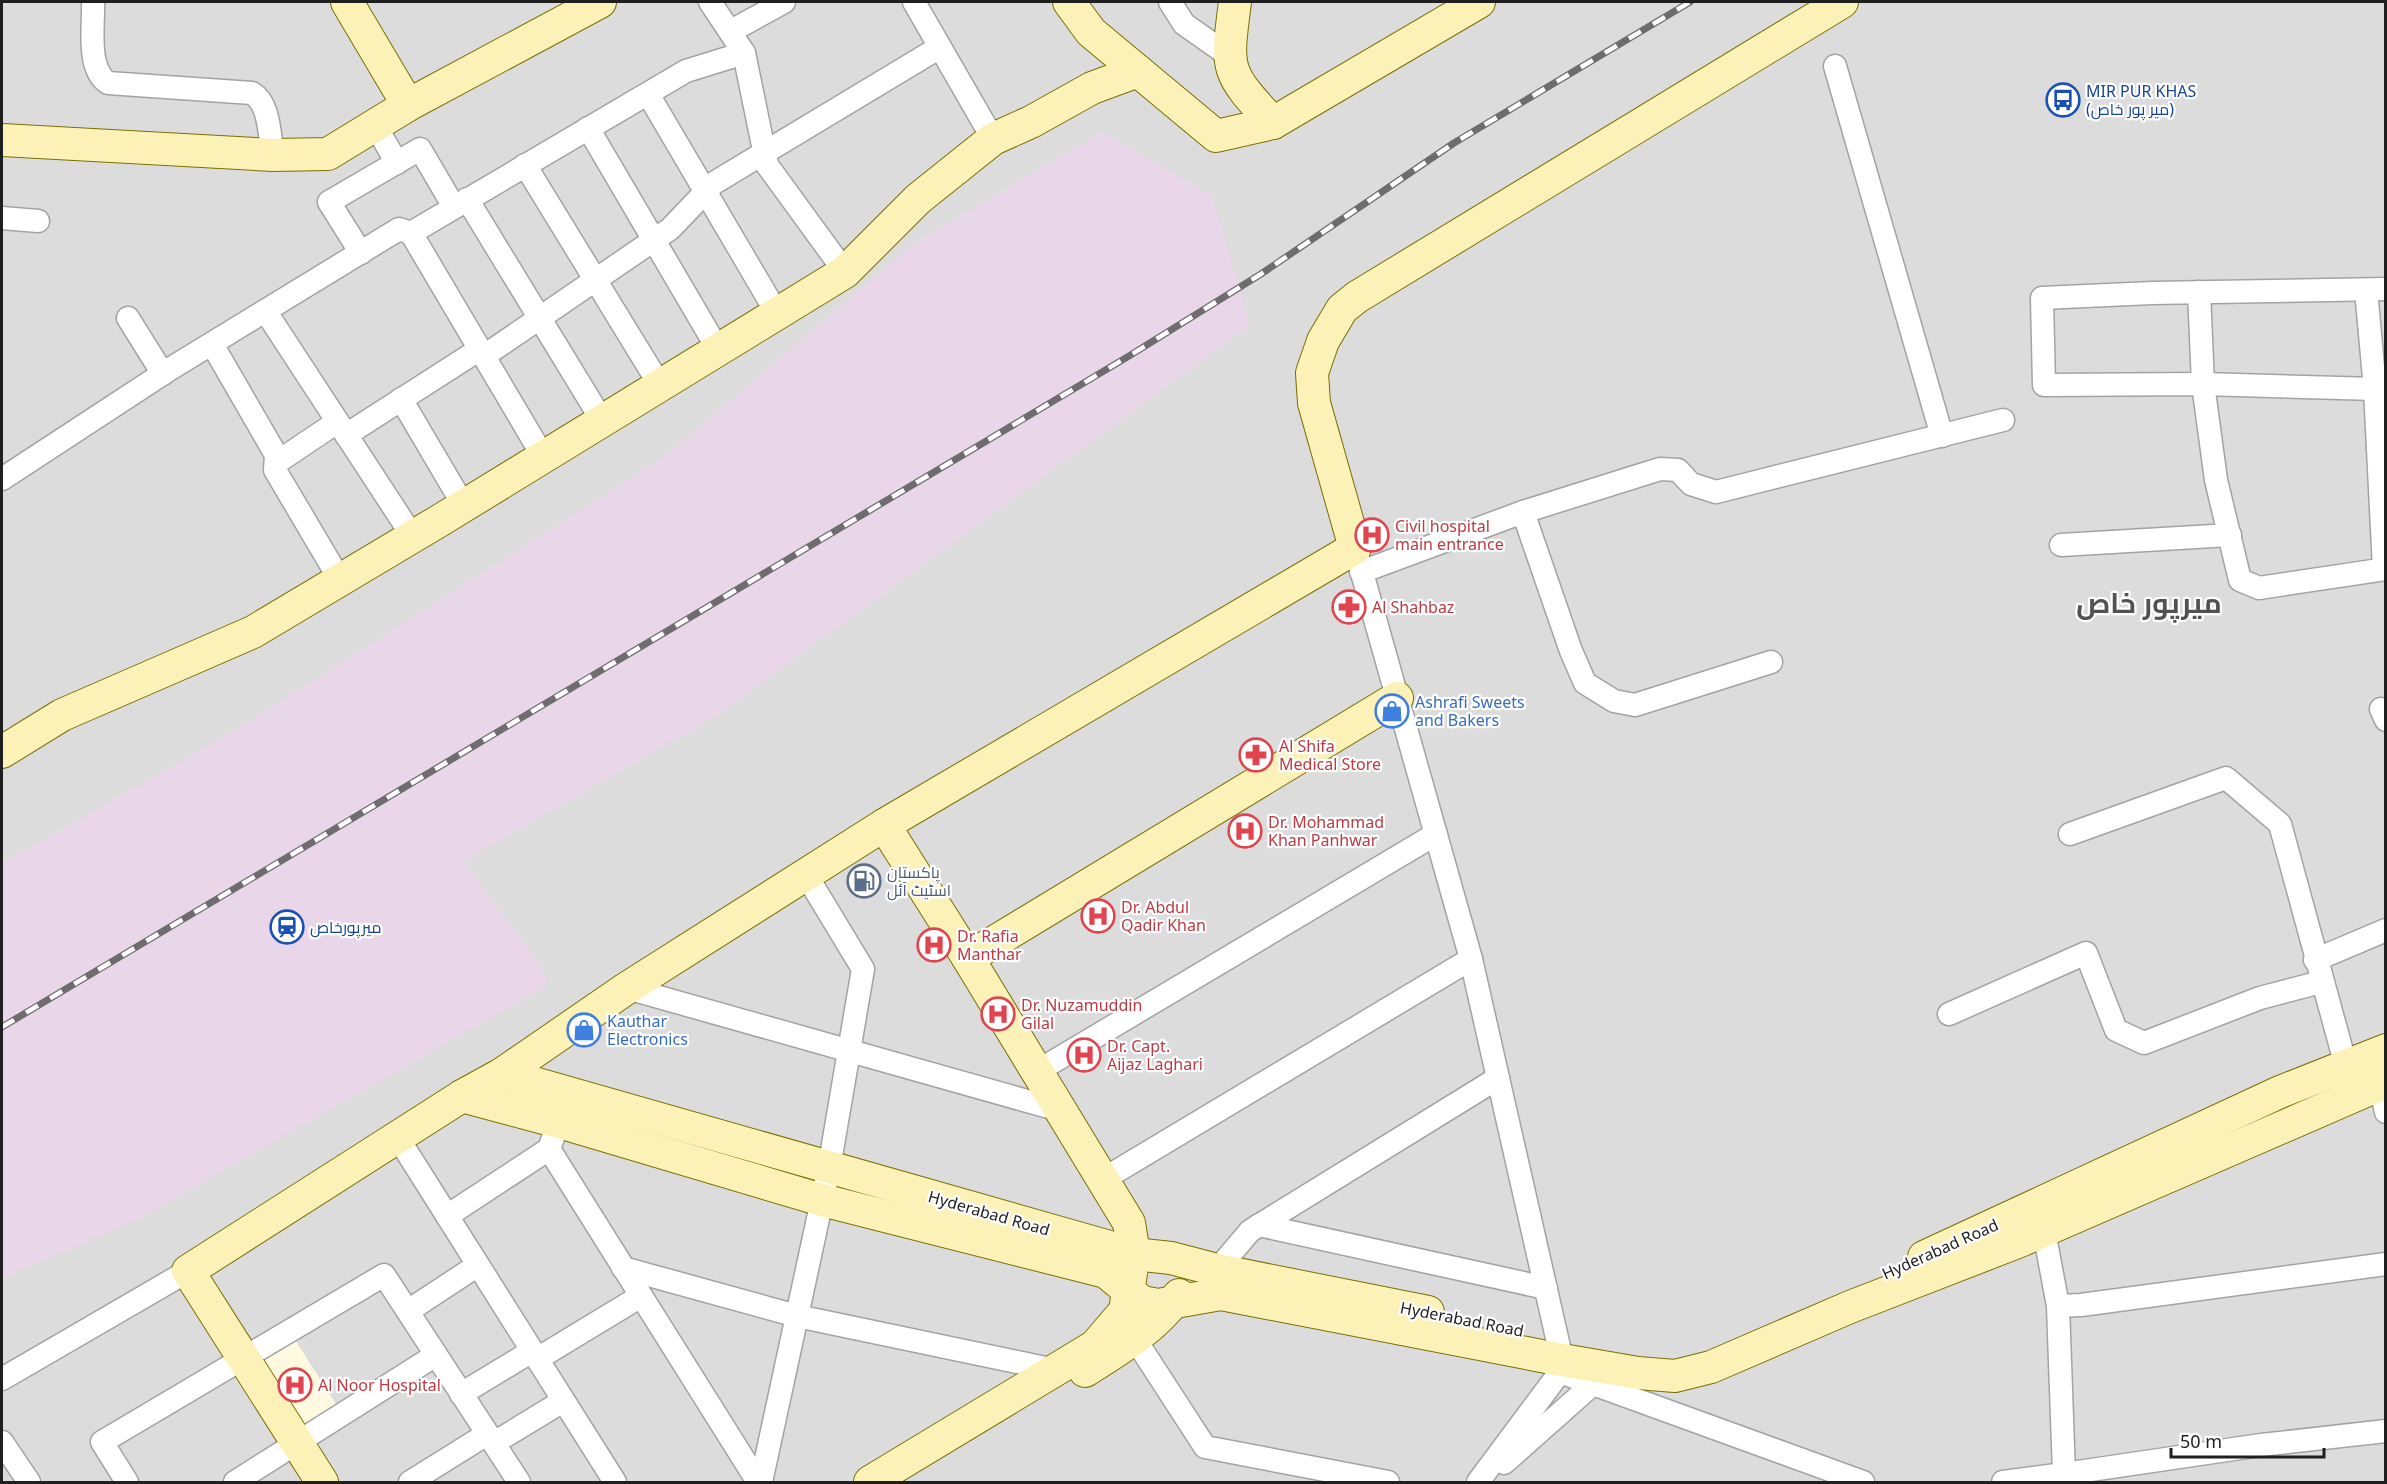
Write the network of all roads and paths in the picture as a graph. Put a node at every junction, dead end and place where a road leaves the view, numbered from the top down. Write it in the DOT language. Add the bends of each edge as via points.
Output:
graph roads {
  1 [pos="93,2"];
  2 [pos="347,2"];
  3 [pos="600,2"];
  4 [pos="710,2"];
  5 [pos="784,2"];
  6 [pos="914,2"];
  7 [pos="1068,2"];
  8 [pos="1170,2"];
  9 [pos="1234,2"];
  10 [pos="1842,2"];
  11 [pos="1470,4"];
  12 [pos="731,31"];
  13 [pos="940,47"];
  14 [pos="744,53"];
  15 [pos="1228,56"];
  16 [pos="1835,66"];
  17 [pos="1138,71"];
  18 [pos="648,94"];
  19 [pos="408,105"];
  20 [pos="1273,123"];
  21 [pos="375,125"];
  22 [pos="588,128"];
  23 [pos="2,140"];
  24 [pos="993,140"];
  25 [pos="273,154"];
  26 [pos="764,154"];
  27 [pos="397,163"];
  28 [pos="525,165"];
  29 [pos="704,193"];
  30 [pos="460,203"];
  31 [pos="2,218"];
  32 [pos="38,221"];
  33 [pos="411,233"];
  34 [pos="652,242"];
  35 [pos="361,254"];
  36 [pos="844,272"];
  37 [pos="596,280"];
  38 [pos="2376,290"];
  39 [pos="2199,292"];
  40 [pos="266,312"];
  41 [pos="778,315"];
  42 [pos="128,318"];
  43 [pos="539,318"];
  44 [pos="212,344"];
  45 [pos="719,351"];
  46 [pos="482,352"];
  47 [pos="163,374"];
  48 [pos="2203,384"];
  49 [pos="661,387"];
  50 [pos="2375,389"];
  51 [pos="401,399"];
  52 [pos="2004,420"];
  53 [pos="603,422"];
  54 [pos="342,429"];
  55 [pos="1942,436"];
  56 [pos="544,458"];
  57 [pos="276,463"];
  58 [pos="2,479"];
  59 [pos="464,506"];
  60 [pos="1524,512"];
  61 [pos="2230,535"];
  62 [pos="412,537"];
  63 [pos="2061,545"];
  64 [pos="1358,560"];
  65 [pos="2385,569"];
  66 [pos="340,580"];
  67 [pos="1771,662"];
  68 [pos="1397,698"];
  69 [pos="2,752"];
  70 [pos="884,825"];
  71 [pos="1436,834"];
  72 [pos="2070,834"];
  73 [pos="805,873"];
  74 [pos="2385,930"];
  75 [pos="968,958"];
  76 [pos="1471,959"];
  77 [pos="2315,960"];
  78 [pos="2321,982"];
  79 [pos="627,988"];
  80 [pos="1949,1014"];
  81 [pos="2385,1050"];
  82 [pos="849,1052"];
  83 [pos="2346,1066"];
  84 [pos="1036,1072"];
  85 [pos="502,1074"];
  86 [pos="1498,1078"];
  87 [pos="2384,1093"];
  88 [pos="462,1096"];
  89 [pos="1059,1110"];
  90 [pos="554,1136"];
  91 [pos="398,1138"];
  92 [pos="829,1168"];
  93 [pos="1102,1180"];
  94 [pos="822,1200"];
  95 [pos="447,1216"];
  96 [pos="1259,1225"];
  97 [pos="2044,1231"];
  98 [pos="1134,1254"];
  99 [pos="1179,1261"];
  100 [pos="2385,1264"];
  101 [pos="478,1265"];
  102 [pos="623,1268"];
  103 [pos="1217,1270"];
  104 [pos="188,1271"];
  105 [pos="1546,1288"];
  106 [pos="1129,1290"];
  107 [pos="641,1296"];
  108 [pos="1173,1302"];
  109 [pos="2058,1306"];
  110 [pos="408,1311"];
  111 [pos="797,1316"];
  112 [pos="1136,1339"];
  113 [pos="436,1355"];
  114 [pos="535,1355"];
  115 [pos="1560,1357"];
  116 [pos="244,1359"];
  117 [pos="1055,1370"];
  118 [pos="2,1379"];
  119 [pos="1593,1384"];
  120 [pos="461,1394"];
  121 [pos="563,1401"];
  122 [pos="2385,1431"];
  123 [pos="490,1439"];
  124 [pos="2,1442"];
  125 [pos="297,1442"];
  126 [pos="2066,1478"];
  127 [pos="29,1482"];
  128 [pos="127,1482"];
  129 [pos="235,1482"];
  130 [pos="322,1482"];
  131 [pos="410,1482"];
  132 [pos="519,1482"];
  133 [pos="615,1482"];
  134 [pos="760,1482"];
  135 [pos="870,1482"];
  136 [pos="908,1482"];
  137 [pos="1388,1482"];
  138 [pos="1478,1482"];
  139 [pos="1483,1482"];
  140 [pos="1863,1482"];
  141 [pos="2014,1482"];
  1 -- 25 [label="street" via="95,64 99,76 108,82 252,93 264,107"];
  2 -- 19 [label="main road"];
  3 -- 19 [label="main road"];
  4 -- 12 [label="street"];
  5 -- 12 [label="street"];
  6 -- 13 [label="street"];
  7 -- 17 [label="main road" via="1091,32"];
  8 -- 15 [label="street" via="1184,24"];
  9 -- 15 [label="main road"];
  10 -- 64 [label="main road" via="1342,309 1323,341 1312,373 1314,403"];
  11 -- 20 [label="main road"];
  12 -- 14 [label="street"];
  13 -- 24 [label="street"];
  13 -- 26 [label="street"];
  14 -- 18 [label="street" via="686,72"];
  14 -- 26 [label="street"];
  15 -- 20 [label="main road" via="1239,84"];
  16 -- 55 [label="street"];
  17 -- 20 [label="main road" via="1216,135"];
  17 -- 24 [label="main road" via="1092,88"];
  18 -- 22 [label="street"];
  18 -- 29 [label="street"];
  19 -- 21 [label="main road"];
  21 -- 25 [label="main road" via="328,154"];
  21 -- 27 [label="street"];
  22 -- 28 [label="street"];
  22 -- 34 [label="street"];
  23 -- 25 [label="main road"];
  24 -- 36 [label="main road" via="918,200"];
  26 -- 29 [label="street"];
  26 -- 36 [label="street" via="767,165"];
  27 -- 30 [label="street" via="420,149"];
  27 -- 35 [label="street" via="329,202"];
  28 -- 30 [label="street"];
  28 -- 37 [label="street"];
  29 -- 34 [label="street"];
  29 -- 41 [label="street"];
  30 -- 33 [label="street"];
  30 -- 43 [label="street"];
  31 -- 32 [label="street"];
  33 -- 35 [label="street" via="399,229"];
  33 -- 46 [label="street"];
  34 -- 37 [label="street"];
  34 -- 45 [label="street"];
  35 -- 40 [label="street"];
  36 -- 41 [label="main road"];
  37 -- 43 [label="street"];
  37 -- 49 [label="street"];
  38 -- 39 [label="street"];
  38 -- 50 [label="street"];
  39 -- 48 [label="street"];
  39 -- 48 [label="street" via="2042,298 2044,385"];
  40 -- 44 [label="street"];
  40 -- 54 [label="street"];
  41 -- 45 [label="main road"];
  42 -- 47 [label="street"];
  43 -- 46 [label="street"];
  43 -- 53 [label="street"];
  44 -- 47 [label="street"];
  44 -- 57 [label="street" via="276,455"];
  45 -- 49 [label="main road"];
  46 -- 51 [label="street"];
  46 -- 56 [label="street"];
  47 -- 58 [label="street"];
  48 -- 50 [label="street"];
  48 -- 61 [label="street" via="2216,480"];
  49 -- 53 [label="main road"];
  50 -- 65 [label="street"];
  51 -- 54 [label="street"];
  51 -- 59 [label="street"];
  52 -- 55 [label="street"];
  53 -- 56 [label="main road"];
  54 -- 57 [label="street"];
  54 -- 62 [label="street"];
  55 -- 60 [label="street" via="1716,492 1691,484 1678,470 1660,469"];
  56 -- 59 [label="main road"];
  57 -- 66 [label="street" via="275,470"];
  59 -- 62 [label="main road"];
  60 -- 64 [label="street"];
  60 -- 67 [label="street" via="1571,651 1585,683 1599,693 1635,705"];
  61 -- 63 [label="street"];
  61 -- 65 [label="street" via="2240,580 2249,586 2259,588"];
  62 -- 66 [label="main road"];
  64 -- 68 [label="street"];
  64 -- 70 [label="main road"];
  66 -- 69 [label="main road" via="253,632 62,715"];
  68 -- 71 [label="street"];
  68 -- 75 [label="main road"];
  70 -- 73 [label="main road"];
  70 -- 75 [label="main road"];
  71 -- 76 [label="street"];
  71 -- 84 [label="street"];
  72 -- 77 [label="street" via="2226,778 2280,824"];
  73 -- 79 [label="main road"];
  73 -- 82 [label="street" via="863,969"];
  74 -- 77 [label="street"];
  75 -- 84 [label="main road"];
  76 -- 86 [label="street"];
  76 -- 93 [label="street"];
  77 -- 78 [label="street"];
  78 -- 80 [label="street" via="2260,998 2145,1044 2116,1030 2086,953"];
  78 -- 83 [label="street"];
  79 -- 82 [label="street"];
  79 -- 85 [label="main road"];
  81 -- 83 [label="main road, Hyderabad Road"];
  82 -- 89 [label="street"];
  82 -- 92 [label="street"];
  83 -- 115 [label="main road, Hyderabad Road" via="2280,1092 1980,1232 1708,1351 1675,1359"];
  84 -- 89 [label="main road"];
  85 -- 88 [label="main road"];
  85 -- 92 [label="main road, Hyderabad Road"];
  86 -- 96 [label="street"];
  86 -- 105 [label="street"];
  87 -- 97 [label="main road, Hyderabad Road"];
  88 -- 90 [label="main road, Hyderabad Road"];
  88 -- 91 [label="main road"];
  89 -- 93 [label="main road"];
  90 -- 94 [label="main road, Hyderabad Road"];
  90 -- 95 [label="street"];
  90 -- 102 [label="street"];
  91 -- 95 [label="street"];
  91 -- 104 [label="main road"];
  92 -- 94 [label="street"];
  92 -- 98 [label="main road, Hyderabad Road"];
  93 -- 98 [label="main road" via="1129,1223"];
  94 -- 106 [label="main road, Hyderabad Road" via="1106,1272"];
  94 -- 111 [label="street"];
  95 -- 101 [label="street"];
  96 -- 103 [label="street"];
  96 -- 105 [label="street"];
  97 -- 109 [label="street"];
  97 -- 115 [label="main road, Hyderabad Road" via="1850,1307 1711,1368 1675,1376 1638,1373"];
  98 -- 99 [label="main road, Hyderabad Road"];
  98 -- 106 [label="main road"];
  99 -- 103 [label="main road, Hyderabad Road"];
  99 -- 108 [label="main road" via="1185,1273 1183,1290"];
  100 -- 109 [label="street"];
  101 -- 110 [label="street"];
  101 -- 114 [label="street"];
  102 -- 107 [label="street"];
  102 -- 111 [label="street"];
  103 -- 115 [label="main road, Hyderabad Road"];
  104 -- 116 [label="main road"];
  104 -- 118 [label="street"];
  105 -- 115 [label="street"];
  106 -- 108 [label="main road, Hyderabad Road" via="1142,1302"];
  106 -- 117 [label="main road" via="1125,1311 1095,1346"];
  107 -- 114 [label="street"];
  107 -- 134 [label="street"];
  108 -- 112 [label="main road"];
  108 -- 115 [label="main road, Hyderabad Road" via="1221,1294"];
  109 -- 126 [label="street"];
  110 -- 113 [label="street"];
  110 -- 116 [label="street" via="384,1275"];
  111 -- 117 [label="street"];
  111 -- 134 [label="street"];
  112 -- 136 [label="main road"];
  112 -- 137 [label="street" via="1205,1447"];
  113 -- 120 [label="street"];
  113 -- 125 [label="street"];
  114 -- 120 [label="street"];
  114 -- 121 [label="street"];
  115 -- 119 [label="street"];
  115 -- 138 [label="street"];
  116 -- 125 [label="main road"];
  116 -- 128 [label="street" via="102,1442"];
  117 -- 135 [label="main road"];
  119 -- 139 [label="street"];
  119 -- 140 [label="street"];
  120 -- 123 [label="street"];
  121 -- 123 [label="street"];
  121 -- 133 [label="street"];
  122 -- 126 [label="street" via="2261,1445"];
  123 -- 131 [label="street"];
  123 -- 132 [label="street"];
  124 -- 127 [label="street"];
  125 -- 129 [label="street"];
  125 -- 130 [label="main road"];
  126 -- 141 [label="street"];
}
